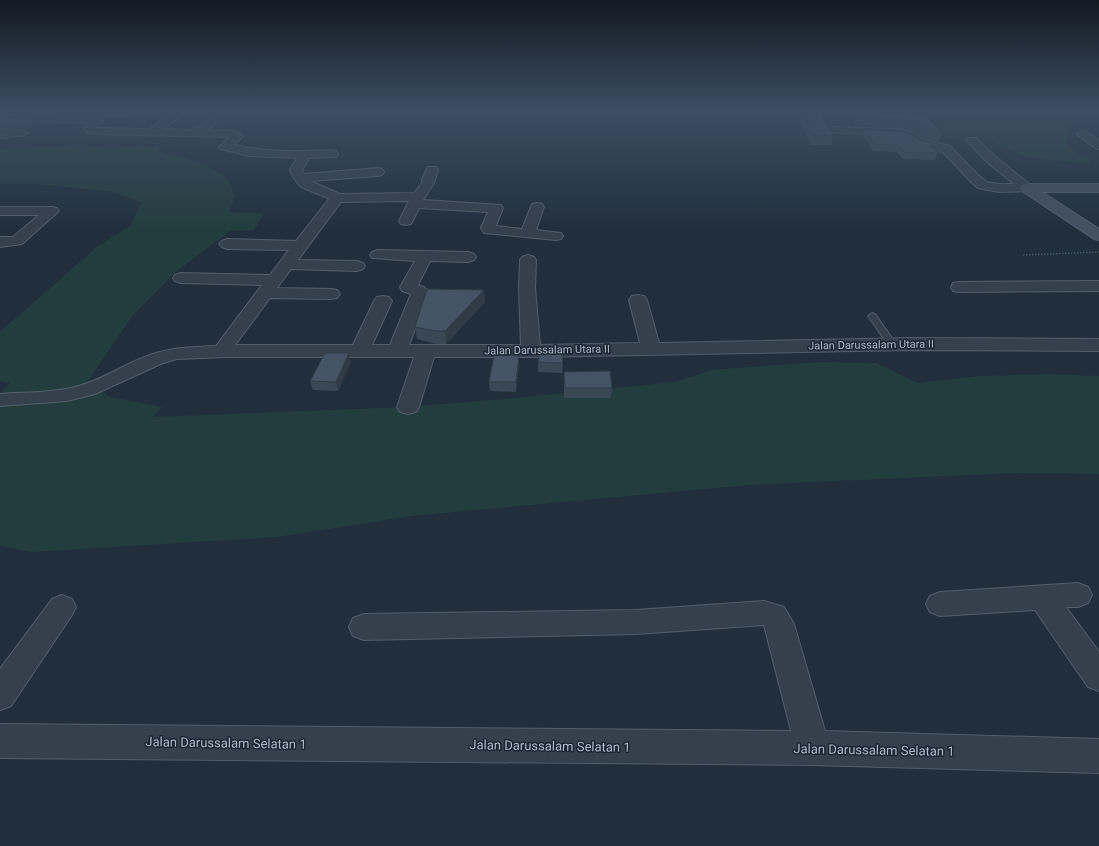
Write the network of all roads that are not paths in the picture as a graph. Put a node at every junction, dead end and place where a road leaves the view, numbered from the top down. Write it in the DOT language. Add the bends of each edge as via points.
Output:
graph roads {
  1 [pos="242,150"];
  2 [pos="948,150"];
  3 [pos="982,150"];
  4 [pos="249,152"];
  5 [pos="332,154"];
  6 [pos="303,155"];
  7 [pos="432,170"];
  8 [pos="378,172"];
  9 [pos="299,178"];
  10 [pos="1026,188"];
  11 [pos="1099,188"];
  12 [pos="337,198"];
  13 [pos="416,201"];
  14 [pos="537,207"];
  15 [pos="0,211"];
  16 [pos="406,221"];
  17 [pos="527,234"];
  18 [pos="556,236"];
  19 [pos="1099,236"];
  20 [pos="0,242"];
  21 [pos="227,244"];
  22 [pos="301,246"];
  23 [pos="378,256"];
  24 [pos="425,256"];
  25 [pos="468,257"];
  26 [pos="528,260"];
  27 [pos="287,264"];
  28 [pos="357,266"];
  29 [pos="181,278"];
  30 [pos="270,286"];
  31 [pos="1099,286"];
  32 [pos="959,287"];
  33 [pos="331,294"];
  34 [pos="638,300"];
  35 [pos="383,301"];
  36 [pos="872,316"];
  37 [pos="892,344"];
  38 [pos="1099,345"];
  39 [pos="651,348"];
  40 [pos="360,350"];
  41 [pos="398,350"];
  42 [pos="426,350"];
  43 [pos="531,350"];
  44 [pos="225,351"];
  45 [pos="1,400"];
  46 [pos="408,407"];
  47 [pos="1078,595"];
  48 [pos="1043,598"];
  49 [pos="940,604"];
  50 [pos="62,607"];
  51 [pos="364,627"];
  52 [pos="1099,677"];
  53 [pos="0,695"];
  54 [pos="0,741"];
  55 [pos="813,748"];
  56 [pos="1099,756"];
  1 -- 4 [label="street"];
  2 -- 10 [label="street" via="983,185"];
  3 -- 10 [label="street"];
  4 -- 6 [label="street"];
  5 -- 6 [label="street"];
  6 -- 9 [label="street" via="296,170"];
  7 -- 13 [label="street"];
  8 -- 9 [label="street"];
  9 -- 12 [label="street" via="317,191"];
  10 -- 11 [label="street"];
  10 -- 19 [label="street"];
  12 -- 13 [label="street"];
  12 -- 22 [label="street"];
  13 -- 16 [label="street"];
  13 -- 17 [label="street" via="496,208 489,230"];
  14 -- 17 [label="street"];
  15 -- 20 [label="street" via="52,211 17,241"];
  17 -- 18 [label="street"];
  21 -- 22 [label="street"];
  22 -- 27 [label="street"];
  23 -- 24 [label="street"];
  24 -- 25 [label="street"];
  24 -- 41 [label="street" via="408,287 420,293"];
  26 -- 43 [label="street"];
  27 -- 28 [label="street"];
  27 -- 30 [label="street"];
  29 -- 30 [label="street"];
  30 -- 33 [label="street"];
  30 -- 44 [label="street" via="226,344"];
  31 -- 32 [label="street"];
  34 -- 39 [label="street"];
  35 -- 40 [label="street"];
  36 -- 37 [label="lane"];
  37 -- 38 [label="street, Jalan Darussalam Utara II"];
  37 -- 39 [label="street, Jalan Darussalam Utara II"];
  39 -- 43 [label="street, Jalan Darussalam Utara II"];
  40 -- 41 [label="street, Jalan Darussalam Utara II"];
  40 -- 44 [label="street, Jalan Darussalam Utara II"];
  41 -- 42 [label="street, Jalan Darussalam Utara II"];
  42 -- 43 [label="street, Jalan Darussalam Utara II"];
  42 -- 46 [label="street"];
  44 -- 45 [label="street, Jalan Darussalam Utara II" via="176,353 156,359 88,390"];
  47 -- 48 [label="street"];
  48 -- 49 [label="street"];
  48 -- 52 [label="street"];
  50 -- 53 [label="street"];
  51 -- 55 [label="street" via="636,622 764,613 774,616 779,624"];
  54 -- 55 [label="street, Jalan Darussalam Selatan 1"];
  55 -- 56 [label="street, Jalan Darussalam Selatan 1"];
}
